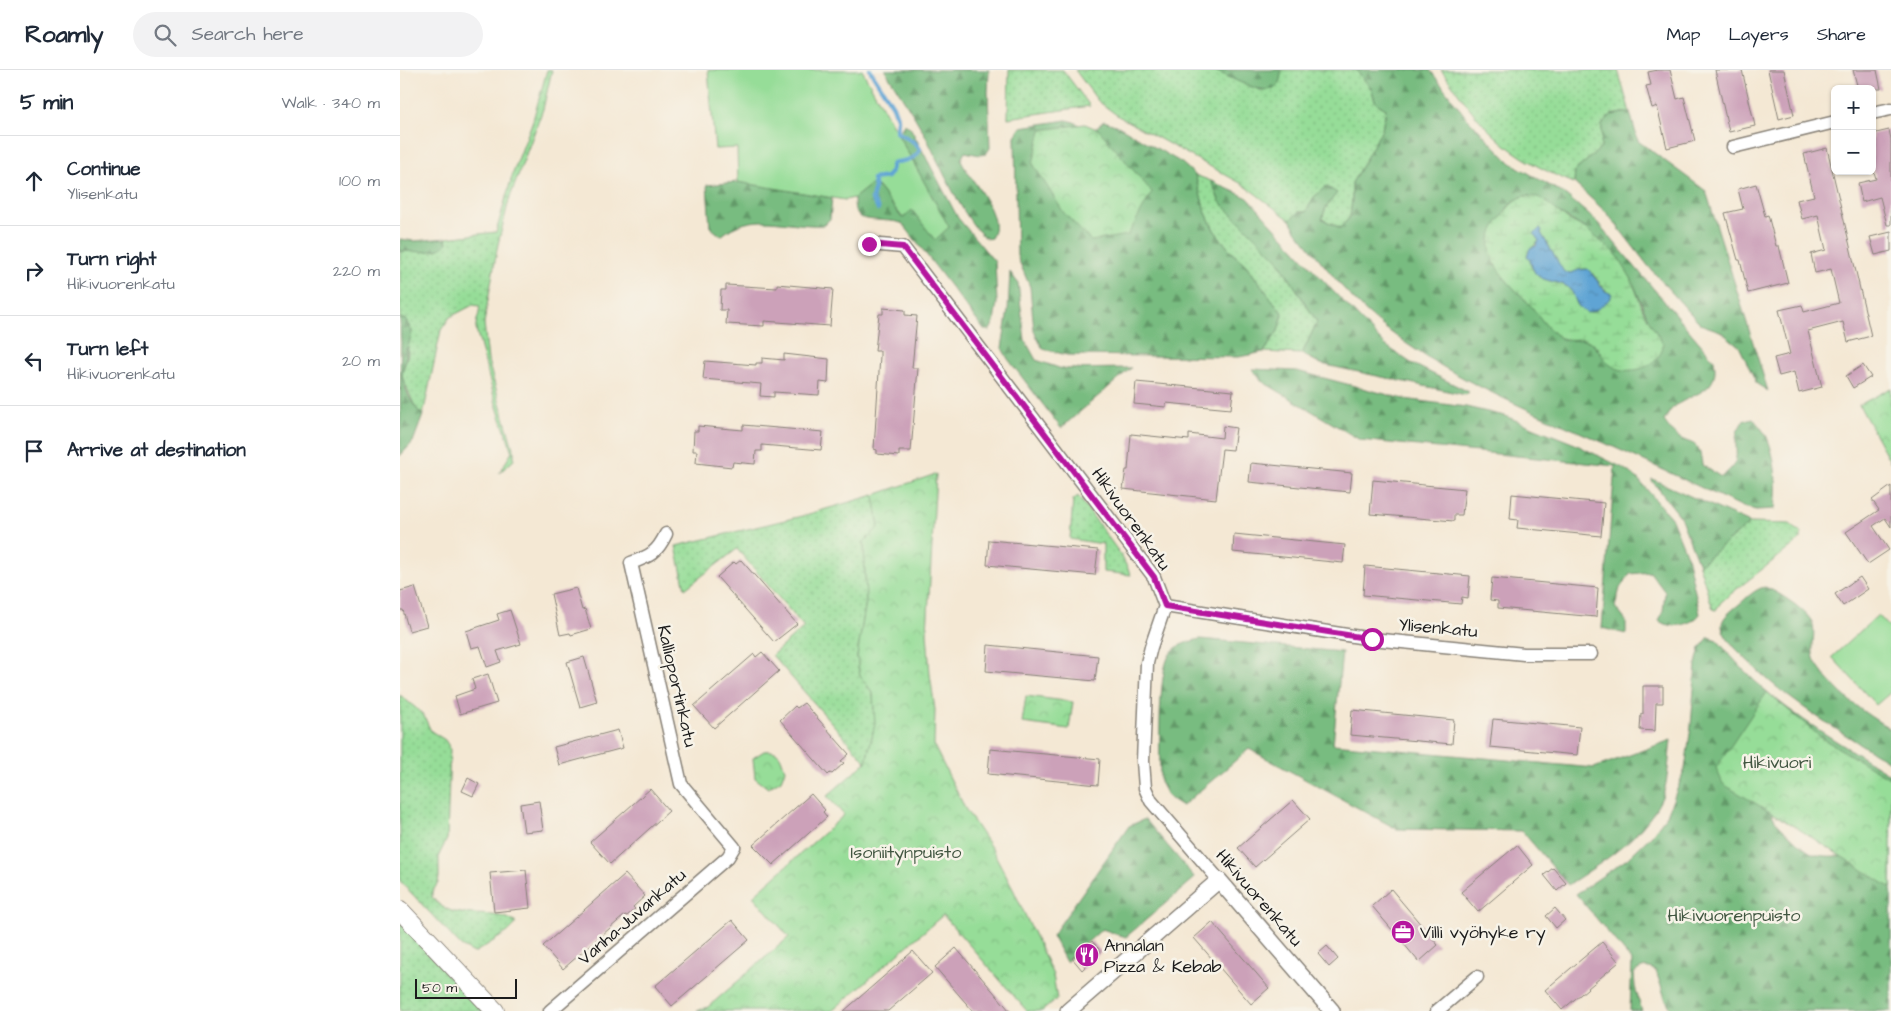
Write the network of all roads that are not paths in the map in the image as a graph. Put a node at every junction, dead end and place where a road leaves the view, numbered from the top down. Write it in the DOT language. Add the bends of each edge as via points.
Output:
graph roads {
  1 [pos="1891,109"];
  2 [pos="1876,112"];
  3 [pos="1831,123"];
  4 [pos="1733,147"];
  5 [pos="869,244"];
  6 [pos="666,534"];
  7 [pos="1165,606"];
  8 [pos="1591,654"];
  9 [pos="734,846"];
  10 [pos="1219,880"];
  11 [pos="400,910"];
  12 [pos="1477,977"];
  13 [pos="495,1011"];
  14 [pos="550,1011"];
  15 [pos="1068,1011"];
  16 [pos="1332,1011"];
  17 [pos="1437,1011"];
  1 -- 2 [label="street"];
  3 -- 4 [label="street"];
  5 -- 7 [label="street, Hikivuorenkatu" via="903,247 1154,577"];
  6 -- 9 [label="street, Kallioportinkatu" via="649,556 631,563 682,784"];
  7 -- 8 [label="street, Ylisenkatu" via="1372,639 1524,654"];
  7 -- 10 [label="street, Hikivuorenkatu" via="1147,663 1145,788 1156,806"];
  9 -- 14 [label="street, Vanha-Juvankatu" via="728,857"];
  10 -- 15 [label="street"];
  10 -- 16 [label="street, Hikivuorenkatu"];
  11 -- 13 [label="main road"];
  12 -- 17 [label="street"];
}
